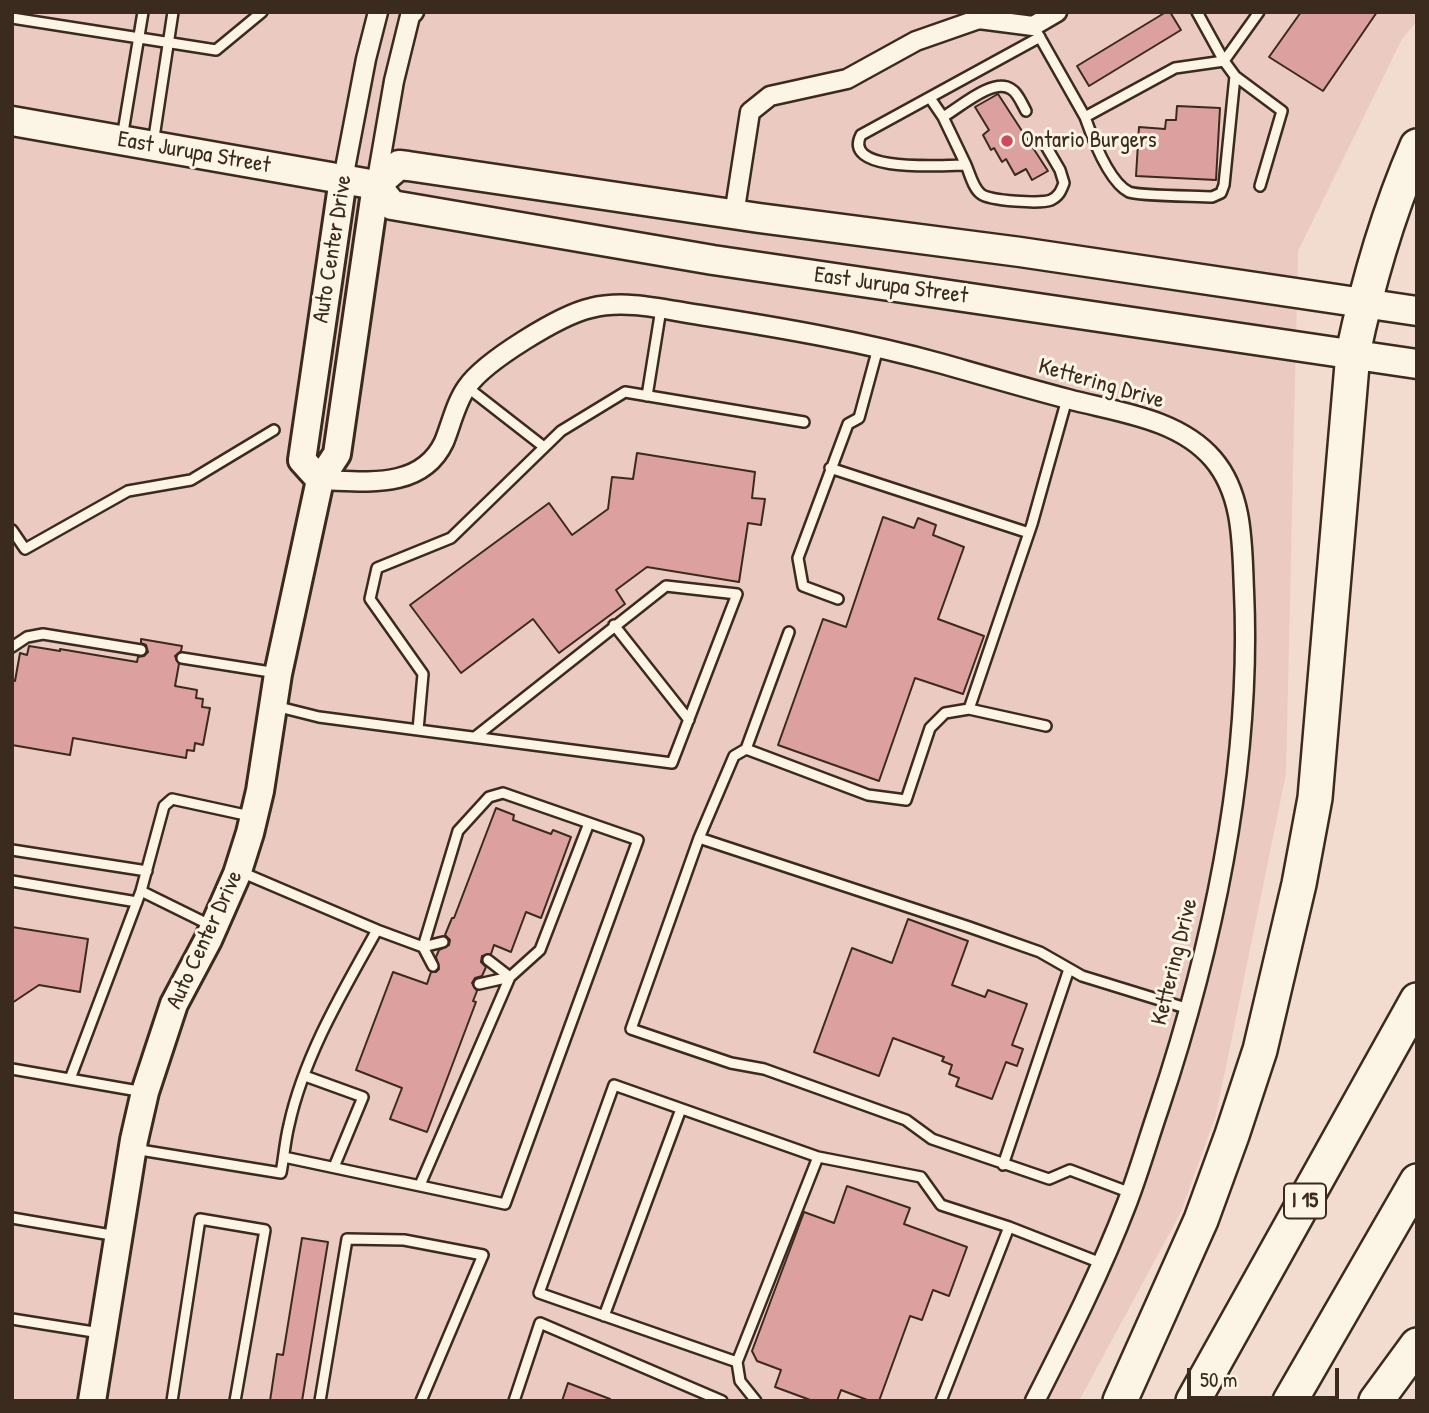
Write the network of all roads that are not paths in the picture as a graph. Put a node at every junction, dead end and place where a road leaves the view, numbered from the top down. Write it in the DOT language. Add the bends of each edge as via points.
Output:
graph roads {
  1 [pos="143,12"];
  2 [pos="173,12"];
  3 [pos="262,12"];
  4 [pos="378,12"];
  5 [pos="414,12"];
  6 [pos="1057,12"];
  7 [pos="1197,12"];
  8 [pos="1259,12"];
  9 [pos="12,18"];
  10 [pos="1036,32"];
  11 [pos="138,37"];
  12 [pos="168,42"];
  13 [pos="1224,61"];
  14 [pos="1235,76"];
  15 [pos="930,97"];
  16 [pos="1026,111"];
  17 [pos="943,117"];
  18 [pos="1085,117"];
  19 [pos="12,121"];
  20 [pos="121,140"];
  21 [pos="1043,141"];
  22 [pos="153,146"];
  23 [pos="1417,146"];
  24 [pos="966,165"];
  25 [pos="342,179"];
  26 [pos="376,185"];
  27 [pos="1260,186"];
  28 [pos="734,215"];
  29 [pos="1363,302"];
  30 [pos="661,309"];
  31 [pos="1417,311"];
  32 [pos="878,348"];
  33 [pos="1353,353"];
  34 [pos="1417,364"];
  35 [pos="467,387"];
  36 [pos="647,396"];
  37 [pos="1068,399"];
  38 [pos="804,422"];
  39 [pos="274,430"];
  40 [pos="544,447"];
  41 [pos="830,468"];
  42 [pos="320,480"];
  43 [pos="12,530"];
  44 [pos="1029,533"];
  45 [pos="838,599"];
  46 [pos="614,625"];
  47 [pos="789,632"];
  48 [pos="12,647"];
  49 [pos="141,650"];
  50 [pos="182,658"];
  51 [pos="278,674"];
  52 [pos="273,706"];
  53 [pos="969,709"];
  54 [pos="689,720"];
  55 [pos="1046,726"];
  56 [pos="418,730"];
  57 [pos="475,737"];
  58 [pos="746,749"];
  59 [pos="254,817"];
  60 [pos="589,823"];
  61 [pos="699,838"];
  62 [pos="12,850"];
  63 [pos="147,871"];
  64 [pos="238,871"];
  65 [pos="12,881"];
  66 [pos="141,891"];
  67 [pos="137,902"];
  68 [pos="214,926"];
  69 [pos="377,930"];
  70 [pos="443,942"];
  71 [pos="423,947"];
  72 [pos="488,960"];
  73 [pos="433,967"];
  74 [pos="1069,969"];
  75 [pos="510,977"];
  76 [pos="479,984"];
  77 [pos="1417,1000"];
  78 [pos="1189,1009"];
  79 [pos="12,1069"];
  80 [pos="305,1076"];
  81 [pos="70,1079"];
  82 [pos="145,1092"];
  83 [pos="681,1109"];
  84 [pos="133,1148"];
  85 [pos="284,1157"];
  86 [pos="818,1157"];
  87 [pos="1003,1166"];
  88 [pos="334,1167"];
  89 [pos="1417,1181"];
  90 [pos="419,1185"];
  91 [pos="1131,1193"];
  92 [pos="12,1218"];
  93 [pos="1009,1227"];
  94 [pos="118,1236"];
  95 [pos="1101,1263"];
  96 [pos="604,1316"];
  97 [pos="12,1319"];
  98 [pos="103,1334"];
  99 [pos="1417,1345"];
  100 [pos="737,1362"];
  101 [pos="92,1401"];
  102 [pos="172,1401"];
  103 [pos="235,1401"];
  104 [pos="320,1401"];
  105 [pos="421,1401"];
  106 [pos="514,1401"];
  107 [pos="722,1401"];
  108 [pos="756,1401"];
  109 [pos="941,1401"];
  110 [pos="1035,1401"];
  111 [pos="1120,1401"];
  112 [pos="1193,1401"];
  113 [pos="1290,1401"];
  114 [pos="1376,1401"];
  1 -- 11 [label="lane"];
  2 -- 12 [label="lane"];
  3 -- 12 [label="lane" via="216,50"];
  4 -- 25 [label="street, Auto Center Drive"];
  5 -- 26 [label="street, Auto Center Drive" via="394,81"];
  6 -- 10 [label="street"];
  7 -- 13 [label="lane"];
  8 -- 13 [label="lane"];
  9 -- 11 [label="lane"];
  10 -- 15 [label="lane"];
  10 -- 18 [label="lane"];
  10 -- 28 [label="street" via="979,19 916,41 847,79 770,96 750,112"];
  11 -- 12 [label="lane"];
  11 -- 20 [label="lane"];
  12 -- 22 [label="lane"];
  13 -- 14 [label="lane"];
  13 -- 18 [label="lane" via="1175,68"];
  14 -- 18 [label="lane" via="1224,185 1221,193 1212,197 1130,193 1114,179"];
  14 -- 27 [label="lane" via="1282,111"];
  15 -- 17 [label="lane"];
  15 -- 24 [label="lane" via="861,135 859,149 864,157 882,163"];
  16 -- 17 [label="lane" via="1018,95 1000,85"];
  17 -- 24 [label="lane"];
  19 -- 20 [label="main road, East Jurupa Street"];
  20 -- 22 [label="main road, East Jurupa Street"];
  21 -- 24 [label="lane" via="1065,183 1060,194 1046,202 983,196"];
  22 -- 25 [label="main road, East Jurupa Street"];
  23 -- 29 [label="highway"];
  25 -- 26 [label="main road, East Jurupa Street"];
  25 -- 42 [label="street, Auto Center Drive" via="302,460"];
  26 -- 28 [label="main road" via="399,165"];
  26 -- 33 [label="main road, East Jurupa Street" via="392,205 713,260"];
  26 -- 42 [label="street, Auto Center Drive" via="337,454"];
  28 -- 29 [label="main road"];
  29 -- 31 [label="main road"];
  29 -- 33 [label="highway"];
  30 -- 32 [label="street, Kettering Drive"];
  30 -- 35 [label="street, Kettering Drive" via="590,308 524,339"];
  30 -- 36 [label="lane"];
  32 -- 37 [label="street, Kettering Drive"];
  32 -- 41 [label="lane" via="859,418 848,424"];
  33 -- 34 [label="main road, East Jurupa Street"];
  33 -- 111 [label="highway" via="1315,797 1294,908 1260,1050 1232,1135 1201,1220"];
  35 -- 40 [label="lane"];
  35 -- 42 [label="street, Kettering Drive" via="440,449 417,470 388,482"];
  36 -- 38 [label="lane"];
  36 -- 40 [label="lane" via="625,393 561,431"];
  37 -- 44 [label="lane"];
  37 -- 78 [label="street, Kettering Drive" via="1181,433 1213,458 1233,492 1241,531 1245,680 1241,738 1218,890"];
  39 -- 43 [label="lane" via="191,480 128,491 25,550"];
  40 -- 56 [label="lane" via="452,538 377,568 370,599 423,674"];
  41 -- 44 [label="lane"];
  41 -- 45 [label="lane" via="798,558 803,586"];
  42 -- 51 [label="street, Auto Center Drive"];
  44 -- 53 [label="lane"];
  46 -- 54 [label="lane"];
  46 -- 54 [label="lane" via="666,586 737,594"];
  46 -- 57 [label="lane"];
  47 -- 58 [label="lane"];
  48 -- 49 [label="lane" via="43,634"];
  50 -- 51 [label="lane"];
  51 -- 52 [label="street, Auto Center Drive"];
  52 -- 56 [label="lane"];
  52 -- 59 [label="street, Auto Center Drive"];
  53 -- 55 [label="lane"];
  53 -- 58 [label="lane" via="945,713 930,728 906,800 868,795"];
  54 -- 57 [label="lane" via="673,763"];
  56 -- 57 [label="lane"];
  58 -- 61 [label="lane" via="734,756"];
  59 -- 63 [label="lane" via="172,799 164,806"];
  59 -- 64 [label="street, Auto Center Drive"];
  60 -- 71 [label="lane" via="503,793 489,797 458,831"];
  60 -- 75 [label="lane" via="540,950"];
  60 -- 90 [label="lane" via="638,840 505,1204"];
  61 -- 74 [label="lane" via="1040,952"];
  61 -- 87 [label="lane" via="631,1029 731,1063 764,1069 906,1120 932,1139"];
  62 -- 63 [label="lane"];
  63 -- 66 [label="lane"];
  64 -- 68 [label="street, Auto Center Drive"];
  64 -- 69 [label="lane"];
  65 -- 67 [label="lane"];
  66 -- 67 [label="lane"];
  66 -- 68 [label="lane"];
  67 -- 81 [label="lane"];
  68 -- 82 [label="street, Auto Center Drive" via="174,1004"];
  69 -- 71 [label="lane"];
  69 -- 80 [label="lane"];
  70 -- 71 [label="lane"];
  71 -- 73 [label="lane"];
  72 -- 75 [label="lane"];
  74 -- 78 [label="lane"];
  74 -- 87 [label="lane"];
  75 -- 76 [label="lane"];
  75 -- 90 [label="lane"];
  77 -- 112 [label="highway, I 15"];
  78 -- 91 [label="street, Kettering Drive"];
  79 -- 81 [label="lane"];
  80 -- 85 [label="lane"];
  80 -- 88 [label="lane" via="363,1097"];
  81 -- 82 [label="lane"];
  82 -- 84 [label="street, Auto Center Drive"];
  83 -- 86 [label="lane"];
  83 -- 96 [label="lane"];
  83 -- 96 [label="lane" via="614,1085 539,1293"];
  84 -- 85 [label="lane" via="281,1173"];
  84 -- 94 [label="street, Auto Center Drive"];
  85 -- 88 [label="lane"];
  86 -- 93 [label="lane" via="921,1177 940,1205"];
  86 -- 100 [label="lane"];
  87 -- 91 [label="lane" via="1049,1180 1070,1170"];
  88 -- 90 [label="lane"];
  89 -- 113 [label="highway"];
  91 -- 95 [label="street, Kettering Drive"];
  92 -- 94 [label="lane"];
  93 -- 95 [label="lane"];
  93 -- 109 [label="lane"];
  94 -- 98 [label="street, Auto Center Drive"];
  95 -- 110 [label="street, Kettering Drive"];
  96 -- 100 [label="lane"];
  97 -- 98 [label="lane"];
  98 -- 101 [label="street, Auto Center Drive"];
  99 -- 114 [label="highway"];
  100 -- 108 [label="lane" via="740,1381"];
  102 -- 103 [label="lane" via="200,1219 265,1230"];
  104 -- 105 [label="lane" via="347,1240 397,1239 483,1255"];
  106 -- 107 [label="lane" via="540,1323"];
}
